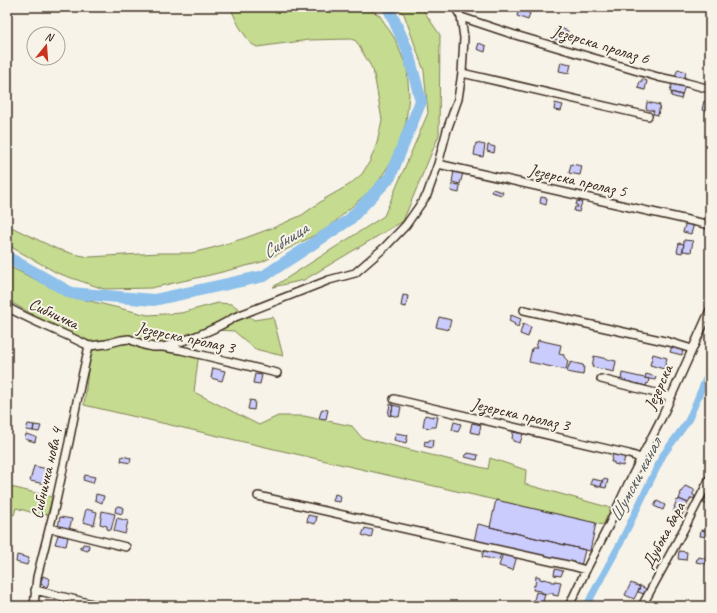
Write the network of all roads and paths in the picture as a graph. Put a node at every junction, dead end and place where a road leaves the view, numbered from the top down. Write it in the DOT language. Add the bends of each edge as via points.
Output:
graph roads {
  1 [pos="455,7"];
  2 [pos="461,17"];
  3 [pos="462,73"];
  4 [pos="710,89"];
  5 [pos="648,116"];
  6 [pos="438,164"];
  7 [pos="710,226"];
  8 [pos="7,306"];
  9 [pos="524,310"];
  10 [pos="710,310"];
  11 [pos="88,346"];
  12 [pos="163,347"];
  13 [pos="692,349"];
  14 [pos="278,373"];
  15 [pos="601,379"];
  16 [pos="671,397"];
  17 [pos="394,399"];
  18 [pos="641,460"];
  19 [pos="710,478"];
  20 [pos="258,496"];
  21 [pos="50,528"];
  22 [pos="126,546"];
  23 [pos="586,570"];
  24 [pos="35,590"];
  25 [pos="34,606"];
  26 [pos="101,606"];
  27 [pos="569,606"];
  28 [pos="642,606"];
  1 -- 2 [label="street"];
  2 -- 3 [label="street" via="464,38"];
  2 -- 4 [label="street, Језерска пролаз 6" via="658,77"];
  3 -- 5 [label="street"];
  3 -- 6 [label="street" via="458,99"];
  6 -- 7 [label="street, Језерска пролаз 5"];
  6 -- 12 [label="street" via="427,195 406,225 355,273 329,280 235,317 221,326 182,342"];
  8 -- 11 [label="street, Сибничка"];
  9 -- 13 [label="street"];
  10 -- 13 [label="street, Језерска"];
  11 -- 12 [label="street, Језерска пролаз 3" via="129,339 144,345"];
  11 -- 21 [label="street, Сибничка нова 4"];
  12 -- 14 [label="street, Језерска пролаз 3"];
  13 -- 16 [label="street, Језерска"];
  15 -- 16 [label="street"];
  16 -- 18 [label="street, Језерска"];
  17 -- 18 [label="street, Језерска пролаз 3" via="629,454"];
  18 -- 23 [label="street, Језерска"];
  19 -- 28 [label="street, Дубока бара"];
  20 -- 23 [label="street"];
  21 -- 22 [label="street"];
  21 -- 24 [label="street, Сибничка нова 4"];
  23 -- 27 [label="street, Језерска"];
  24 -- 25 [label="street, Сибничка нова 4"];
  24 -- 26 [label="street"];
}
